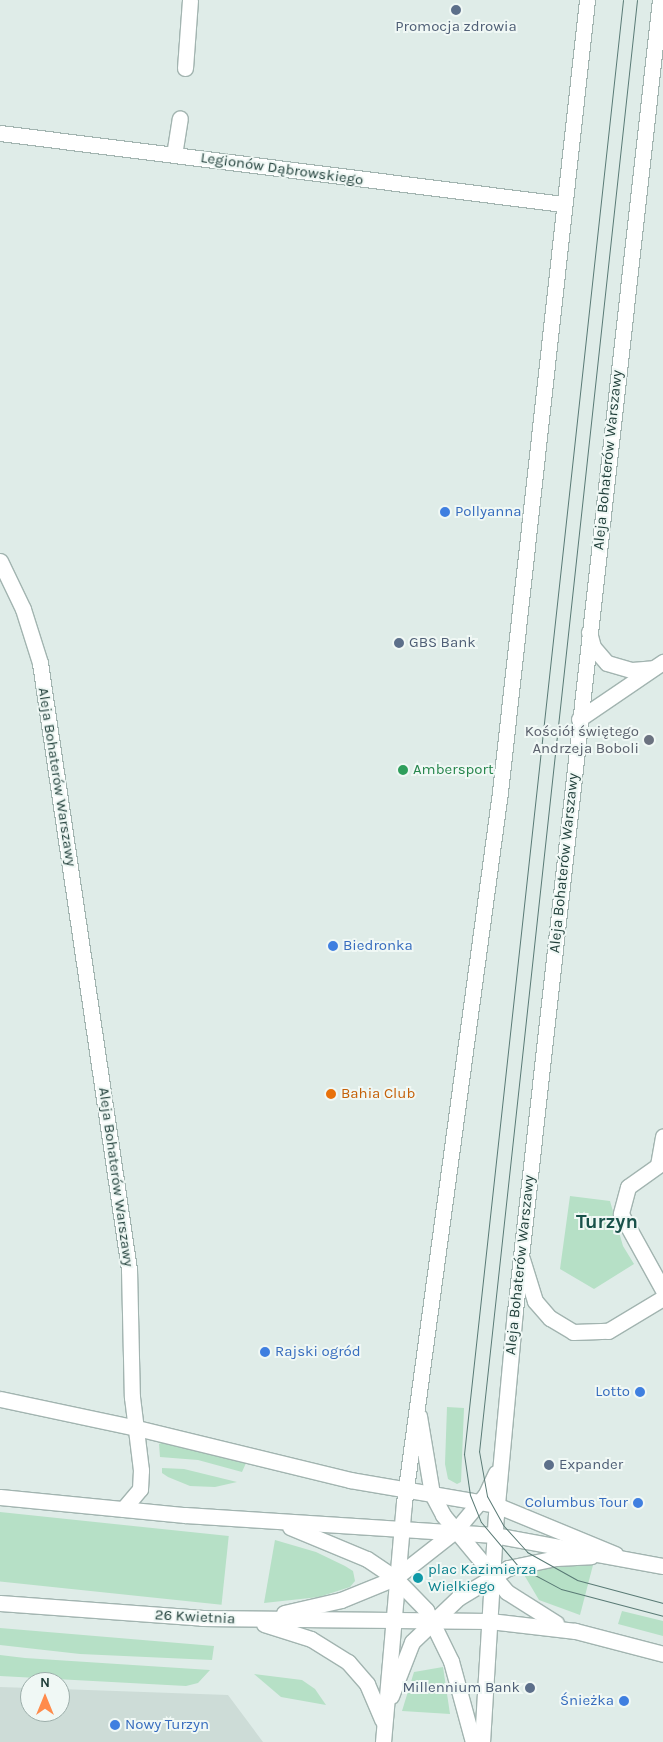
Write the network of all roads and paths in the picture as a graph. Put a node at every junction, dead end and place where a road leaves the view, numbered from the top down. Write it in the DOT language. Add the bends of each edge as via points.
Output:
graph roads {
  1 [pos="190,0"];
  2 [pos="587,0"];
  3 [pos="660,0"];
  4 [pos="185,68"];
  5 [pos="180,118"];
  6 [pos="0,133"];
  7 [pos="174,155"];
  8 [pos="563,204"];
  9 [pos="0,561"];
  10 [pos="589,632"];
  11 [pos="660,664"];
  12 [pos="580,719"];
  13 [pos="663,1136"];
  14 [pos="661,1164"];
  15 [pos="522,1252"];
  16 [pos="663,1290"];
  17 [pos="663,1298"];
  18 [pos="417,1397"];
  19 [pos="0,1399"];
  20 [pos="137,1428"];
  21 [pos="502,1461"];
  22 [pos="406,1489"];
  23 [pos="432,1494"];
  24 [pos="0,1497"];
  25 [pos="480,1502"];
  26 [pos="496,1505"];
  27 [pos="123,1509"];
  28 [pos="271,1521"];
  29 [pos="401,1526"];
  30 [pos="455,1531"];
  31 [pos="494,1535"];
  32 [pos="618,1555"];
  33 [pos="663,1566"];
  34 [pos="491,1576"];
  35 [pos="396,1578"];
  36 [pos="0,1602"];
  37 [pos="433,1619"];
  38 [pos="256,1620"];
  39 [pos="391,1620"];
  40 [pos="490,1621"];
  41 [pos="596,1636"];
  42 [pos="663,1654"];
  43 [pos="383,1736"];
  44 [pos="479,1740"];
  1 -- 4 [label="street"];
  2 -- 8 [label="street"];
  3 -- 10 [label="street, Aleja Bohaterów Warszawy"];
  5 -- 7 [label="street"];
  6 -- 7 [label="street, Legionów Dąbrowskiego"];
  7 -- 8 [label="street, Legionów Dąbrowskiego"];
  8 -- 18 [label="street" via="500,792 470,1031"];
  9 -- 20 [label="street, Aleja Bohaterów Warszawy" via="24,609 38,655 129,1269 131,1389"];
  10 -- 11 [label="street" via="596,652 607,663 632,670"];
  10 -- 12 [label="street, Aleja Bohaterów Warszawy"];
  11 -- 12 [label="street"];
  12 -- 15 [label="street, Aleja Bohaterów Warszawy"];
  13 -- 14 [label="street"];
  14 -- 16 [label="street" via="628,1187 621,1214"];
  15 -- 17 [label="street" via="525,1276 535,1301 550,1318 573,1332 608,1331"];
  15 -- 21 [label="street, Aleja Bohaterów Warszawy"];
  18 -- 22 [label="street"];
  18 -- 23 [label="street"];
  19 -- 20 [label="street"];
  20 -- 22 [label="street" via="293,1467"];
  20 -- 27 [label="street" via="140,1484"];
  21 -- 25 [label="street"];
  21 -- 26 [label="street, Aleja Bohaterów Warszawy"];
  22 -- 23 [label="street"];
  22 -- 29 [label="street"];
  23 -- 25 [label="street"];
  23 -- 30 [label="street"];
  24 -- 27 [label="street"];
  25 -- 26 [label="street"];
  25 -- 30 [label="street"];
  26 -- 31 [label="street"];
  26 -- 32 [label="street"];
  27 -- 28 [label="street"];
  28 -- 29 [label="street"];
  28 -- 35 [label="street" via="341,1545"];
  29 -- 30 [label="street"];
  29 -- 35 [label="street"];
  30 -- 31 [label="street"];
  30 -- 34 [label="street"];
  30 -- 35 [label="street"];
  31 -- 32 [label="street"];
  31 -- 34 [label="street"];
  32 -- 33 [label="street"];
  32 -- 34 [label="street" via="556,1558 508,1568"];
  34 -- 37 [label="street"];
  34 -- 40 [label="street"];
  34 -- 41 [label="street" via="532,1611"];
  35 -- 37 [label="street"];
  35 -- 38 [label="street" via="341,1600"];
  35 -- 39 [label="street"];
  36 -- 38 [label="street, 26 Kwietnia"];
  37 -- 39 [label="street"];
  37 -- 40 [label="street"];
  37 -- 43 [label="street" via="407,1651"];
  37 -- 44 [label="street"];
  38 -- 39 [label="street, 26 Kwietnia"];
  38 -- 43 [label="street" via="311,1639 348,1662 368,1684"];
  39 -- 43 [label="street"];
  40 -- 41 [label="street"];
  40 -- 44 [label="street"];
  41 -- 42 [label="street"];
}
